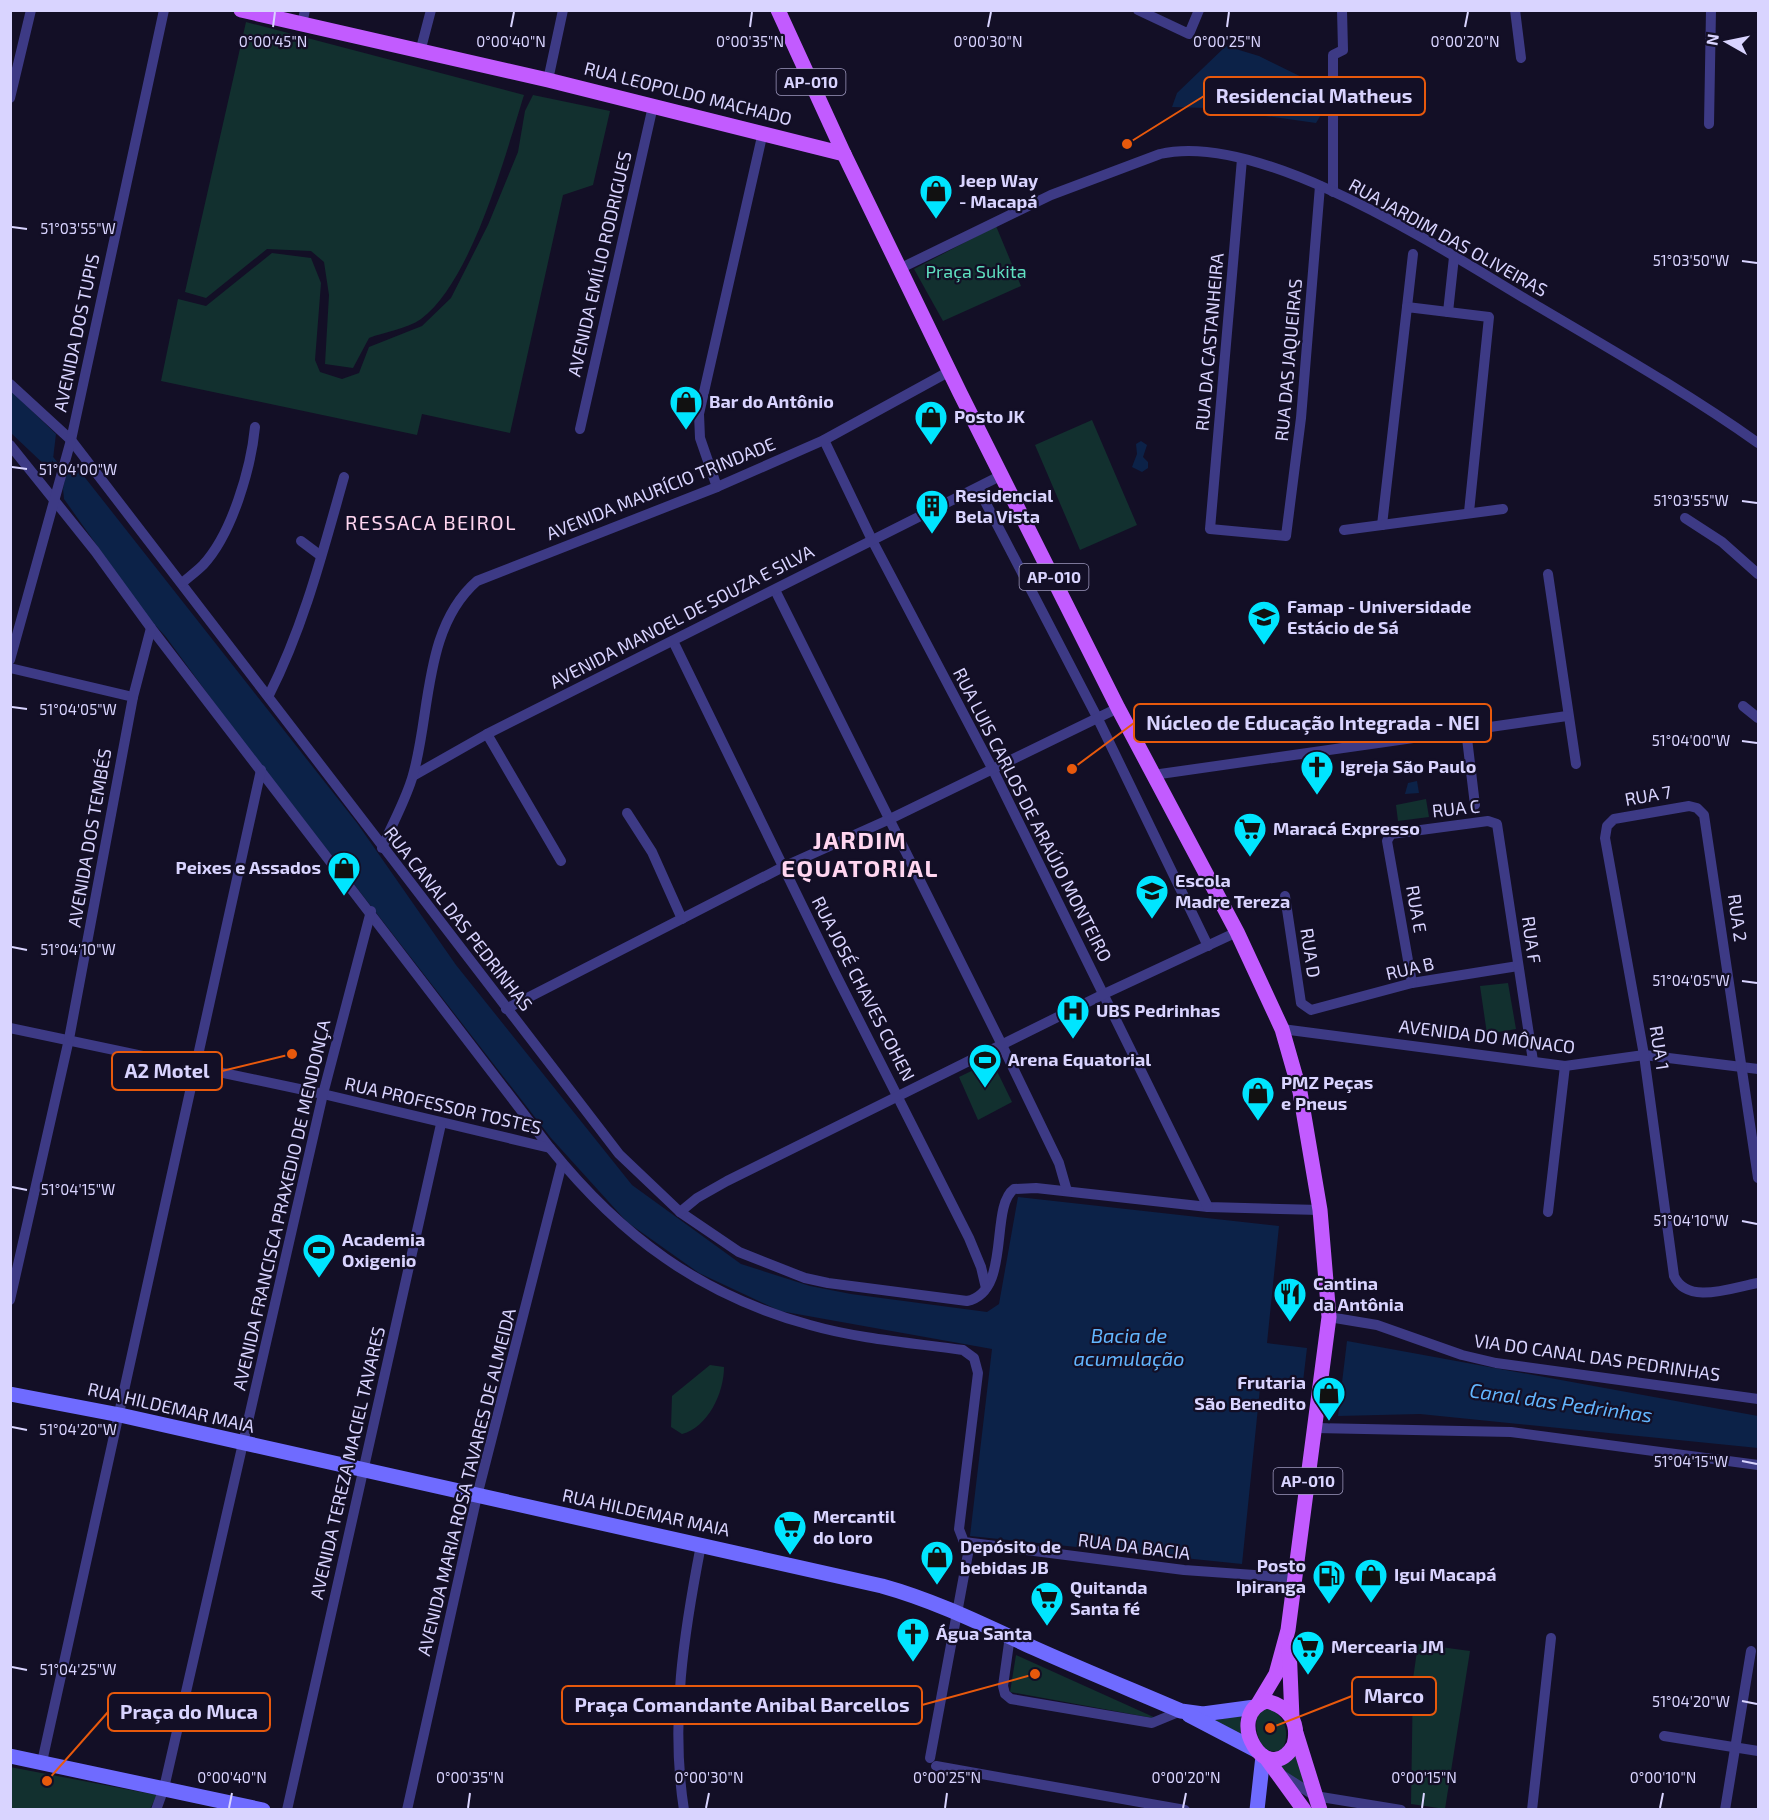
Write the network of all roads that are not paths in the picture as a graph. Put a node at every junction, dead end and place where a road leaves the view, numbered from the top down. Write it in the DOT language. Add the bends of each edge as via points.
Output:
graph roads {
  1 [pos="31,10"];
  2 [pos="164,10"];
  3 [pos="241,10"];
  4 [pos="431,10"];
  5 [pos="563,10"];
  6 [pos="778,10"];
  7 [pos="1138,10"];
  8 [pos="1199,10"];
  9 [pos="1342,10"];
  10 [pos="1515,10"];
  11 [pos="1711,10"];
  12 [pos="303,17"];
  13 [pos="420,52"];
  14 [pos="1521,58"];
  15 [pos="548,80"];
  16 [pos="10,98"];
  17 [pos="653,106"];
  18 [pos="1709,124"];
  19 [pos="763,132"];
  20 [pos="844,154"];
  21 [pos="1242,159"];
  22 [pos="1320,186"];
  23 [pos="1333,192"];
  24 [pos="1413,254"];
  25 [pos="1454,257"];
  26 [pos="901,268"];
  27 [pos="1407,307"];
  28 [pos="1448,312"];
  29 [pos="950,371"];
  30 [pos="10,384"];
  31 [pos="255,427"];
  32 [pos="579,429"];
  33 [pos="824,440"];
  34 [pos="70,443"];
  35 [pos="1758,443"];
  36 [pos="10,445"];
  37 [pos="1002,475"];
  38 [pos="344,477"];
  39 [pos="717,487"];
  40 [pos="973,491"];
  41 [pos="55,498"];
  42 [pos="1503,509"];
  43 [pos="1469,512"];
  44 [pos="1685,518"];
  45 [pos="1382,525"];
  46 [pos="1344,530"];
  47 [pos="1287,536"];
  48 [pos="872,540"];
  49 [pos="301,541"];
  50 [pos="321,556"];
  51 [pos="1548,574"];
  52 [pos="1758,574"];
  53 [pos="182,583"];
  54 [pos="775,590"];
  55 [pos="151,628"];
  56 [pos="673,641"];
  57 [pos="10,660"];
  58 [pos="10,668"];
  59 [pos="269,695"];
  60 [pos="133,697"];
  61 [pos="1743,706"];
  62 [pos="1118,708"];
  63 [pos="1567,716"];
  64 [pos="1097,717"];
  65 [pos="1758,717"];
  66 [pos="1466,730"];
  67 [pos="487,734"];
  68 [pos="1576,764"];
  69 [pos="992,768"];
  70 [pos="261,770"];
  71 [pos="1153,775"];
  72 [pos="413,776"];
  73 [pos="1475,805"];
  74 [pos="1697,808"];
  75 [pos="627,813"];
  76 [pos="890,819"];
  77 [pos="1497,824"];
  78 [pos="1607,826"];
  79 [pos="1387,841"];
  80 [pos="382,848"];
  81 [pos="561,861"];
  82 [pos="783,867"];
  83 [pos="1285,896"];
  84 [pos="371,911"];
  85 [pos="682,919"];
  86 [pos="1237,932"];
  87 [pos="1208,946"];
  88 [pos="1518,966"];
  89 [pos="1412,984"];
  90 [pos="1104,994"];
  91 [pos="506,1009"];
  92 [pos="1311,1010"];
  93 [pos="10,1028"];
  94 [pos="1282,1029"];
  95 [pos="69,1039"];
  96 [pos="1002,1045"];
  97 [pos="1644,1055"];
  98 [pos="1533,1061"];
  99 [pos="1565,1066"];
  100 [pos="1740,1066"];
  101 [pos="195,1068"];
  102 [pos="1758,1069"];
  103 [pos="323,1094"];
  104 [pos="899,1098"];
  105 [pos="441,1124"];
  106 [pos="550,1148"];
  107 [pos="562,1162"];
  108 [pos="1758,1178"];
  109 [pos="1067,1191"];
  110 [pos="1208,1207"];
  111 [pos="1320,1210"];
  112 [pos="680,1212"];
  113 [pos="1548,1212"];
  114 [pos="1758,1283"];
  115 [pos="986,1289"];
  116 [pos="10,1300"];
  117 [pos="1329,1317"];
  118 [pos="10,1394"];
  119 [pos="1758,1399"];
  120 [pos="120,1415"];
  121 [pos="1315,1428"];
  122 [pos="243,1444"];
  123 [pos="1758,1465"];
  124 [pos="363,1469"];
  125 [pos="477,1496"];
  126 [pos="970,1543"];
  127 [pos="701,1545"];
  128 [pos="1295,1578"];
  129 [pos="956,1612"];
  130 [pos="1288,1630"];
  131 [pos="1010,1636"];
  132 [pos="1551,1638"];
  133 [pos="1751,1651"];
  134 [pos="1257,1706"];
  135 [pos="1181,1711"];
  136 [pos="1294,1725"];
  137 [pos="1664,1736"];
  138 [pos="1735,1747"];
  139 [pos="1758,1751"];
  140 [pos="10,1756"];
  141 [pos="1265,1758"];
  142 [pos="42,1762"];
  143 [pos="164,1788"];
  144 [pos="1318,1803"];
  145 [pos="156,1809"];
  146 [pos="263,1809"];
  147 [pos="287,1809"];
  148 [pos="406,1809"];
  149 [pos="684,1809"];
  150 [pos="1185,1809"];
  151 [pos="1257,1809"];
  152 [pos="1304,1809"];
  153 [pos="1401,1809"];
  154 [pos="1532,1809"];
  155 [pos="1725,1809"];
  1 -- 16 [label="street"];
  2 -- 34 [label="street, AVENIDA DOS TUPIS"];
  3 -- 12 [label="main road, RUA LEOPOLDO MACHADO"];
  4 -- 13 [label="street"];
  5 -- 15 [label="street"];
  6 -- 20 [label="main road, AP-010"];
  7 -- 8 [label="street" via="1190,34"];
  9 -- 23 [label="street" via="1343,50 1333,55"];
  10 -- 14 [label="street"];
  11 -- 18 [label="street"];
  12 -- 13 [label="main road, RUA LEOPOLDO MACHADO"];
  13 -- 15 [label="main road, RUA LEOPOLDO MACHADO"];
  15 -- 17 [label="main road, RUA LEOPOLDO MACHADO"];
  17 -- 19 [label="main road, RUA LEOPOLDO MACHADO"];
  17 -- 32 [label="street, AVENIDA EMÍLIO RODRIGUES"];
  19 -- 20 [label="main road, RUA LEOPOLDO MACHADO"];
  19 -- 39 [label="street" via="699,414 700,438"];
  20 -- 26 [label="main road, AP-010"];
  21 -- 22 [label="street, RUA JARDIM DAS OLIVEIRAS"];
  21 -- 26 [label="street, RUA JARDIM DAS OLIVEIRAS" via="1197,150 1160,154 1052,195"];
  21 -- 47 [label="street, RUA DA CASTANHEIRA" via="1210,529"];
  22 -- 23 [label="street, RUA JARDIM DAS OLIVEIRAS"];
  22 -- 47 [label="street, RUA DAS JAQUEIRAS"];
  23 -- 25 [label="street, RUA JARDIM DAS OLIVEIRAS"];
  24 -- 27 [label="street"];
  25 -- 28 [label="street"];
  25 -- 35 [label="street, RUA JARDIM DAS OLIVEIRAS" via="1687,394"];
  26 -- 29 [label="main road, AP-010"];
  27 -- 28 [label="street"];
  27 -- 45 [label="street"];
  28 -- 43 [label="street" via="1489,317"];
  29 -- 33 [label="street, AVENIDA MAURÍCIO TRINDADE"];
  29 -- 37 [label="main road, AP-010"];
  30 -- 34 [label="street, RUA CANAL DAS PEDRINHAS"];
  31 -- 53 [label="street" via="234,508 219,542"];
  33 -- 39 [label="street, AVENIDA MAURÍCIO TRINDADE"];
  33 -- 48 [label="street, RUA LUIS CARLOS DE ARAÚJO MONTEIRO"];
  34 -- 41 [label="street, AVENIDA DOS TUPIS"];
  34 -- 53 [label="street, RUA CANAL DAS PEDRINHAS"];
  36 -- 41 [label="street"];
  37 -- 40 [label="street, AVENIDA MANOEL DE SOUZA E SILVA"];
  37 -- 62 [label="main road, AP-010"];
  38 -- 50 [label="street"];
  39 -- 72 [label="street, AVENIDA MAURÍCIO TRINDADE" via="495,573 465,592 456,604 438,651"];
  40 -- 48 [label="street, AVENIDA MANOEL DE SOUZA E SILVA"];
  40 -- 64 [label="street"];
  41 -- 55 [label="street"];
  41 -- 57 [label="street, AVENIDA DOS TUPIS"];
  42 -- 43 [label="street"];
  43 -- 45 [label="street"];
  44 -- 52 [label="street" via="1722,542"];
  45 -- 46 [label="street"];
  48 -- 54 [label="street, AVENIDA MANOEL DE SOUZA E SILVA"];
  48 -- 69 [label="street, RUA LUIS CARLOS DE ARAÚJO MONTEIRO"];
  49 -- 50 [label="street"];
  50 -- 59 [label="street" via="296,634"];
  51 -- 63 [label="street"];
  53 -- 59 [label="street, RUA CANAL DAS PEDRINHAS"];
  54 -- 56 [label="street, AVENIDA MANOEL DE SOUZA E SILVA"];
  54 -- 76 [label="street"];
  55 -- 60 [label="street, AVENIDA DOS TEMBÉS"];
  55 -- 70 [label="street"];
  56 -- 67 [label="street, AVENIDA MANOEL DE SOUZA E SILVA"];
  56 -- 82 [label="street, RUA JOSÉ CHAVES COHEN"];
  58 -- 60 [label="street"];
  59 -- 80 [label="street, RUA CANAL DAS PEDRINHAS"];
  60 -- 95 [label="street, AVENIDA DOS TEMBÉS"];
  61 -- 65 [label="street"];
  62 -- 64 [label="street"];
  62 -- 71 [label="main road, AP-010"];
  63 -- 66 [label="street"];
  63 -- 68 [label="street"];
  64 -- 69 [label="street"];
  64 -- 87 [label="street"];
  66 -- 71 [label="street"];
  66 -- 73 [label="street"];
  67 -- 72 [label="street, AVENIDA MANOEL DE SOUZA E SILVA"];
  67 -- 81 [label="street"];
  69 -- 76 [label="street"];
  69 -- 90 [label="street, RUA LUIS CARLOS DE ARAÚJO MONTEIRO"];
  70 -- 84 [label="street"];
  70 -- 101 [label="street"];
  71 -- 86 [label="main road, AP-010"];
  72 -- 80 [label="street, AVENIDA MAURÍCIO TRINDADE"];
  74 -- 78 [label="street, RUA 7" via="1639,813 1614,819"];
  74 -- 100 [label="street, RUA 2" via="1704,815 1708,830"];
  75 -- 85 [label="street" via="652,852"];
  76 -- 82 [label="street"];
  76 -- 96 [label="street"];
  77 -- 79 [label="street, RUA C" via="1488,821 1391,834"];
  77 -- 88 [label="street, RUA F"];
  78 -- 97 [label="street, RUA 1" via="1605,838"];
  79 -- 89 [label="street, RUA E"];
  80 -- 91 [label="street, RUA CANAL DAS PEDRINHAS"];
  82 -- 85 [label="street"];
  82 -- 104 [label="street, RUA JOSÉ CHAVES COHEN"];
  83 -- 92 [label="street, RUA D" via="1301,1003"];
  84 -- 103 [label="street, AVENIDA FRANCISCA PRAXEDIO DE MENDONÇA"];
  84 -- 106 [label="street"];
  85 -- 91 [label="street"];
  86 -- 87 [label="street"];
  86 -- 94 [label="main road, AP-010"];
  87 -- 90 [label="street"];
  88 -- 89 [label="street, RUA B"];
  88 -- 98 [label="street, RUA F"];
  89 -- 92 [label="street, RUA B"];
  90 -- 96 [label="street"];
  90 -- 110 [label="street, RUA LUIS CARLOS DE ARAÚJO MONTEIRO"];
  91 -- 112 [label="street, RUA CANAL DAS PEDRINHAS" via="624,1159"];
  93 -- 95 [label="street, RUA PROFESSOR TOSTES"];
  94 -- 98 [label="street, AVENIDA DO MÔNACO"];
  94 -- 111 [label="main road, AP-010" via="1300,1092"];
  95 -- 101 [label="street, RUA PROFESSOR TOSTES"];
  95 -- 116 [label="street, AVENIDA DOS TEMBÉS"];
  96 -- 104 [label="street"];
  96 -- 109 [label="street" via="1059,1163"];
  97 -- 99 [label="street, AVENIDA DO MÔNACO"];
  97 -- 100 [label="street, AVENIDA DO MÔNACO"];
  97 -- 114 [label="street, RUA 1" via="1674,1276 1683,1289 1696,1293"];
  98 -- 99 [label="street, AVENIDA DO MÔNACO"];
  99 -- 113 [label="street"];
  100 -- 102 [label="street, AVENIDA DO MÔNACO"];
  100 -- 108 [label="street, RUA 2"];
  101 -- 103 [label="street, RUA PROFESSOR TOSTES"];
  101 -- 120 [label="street"];
  103 -- 105 [label="street, RUA PROFESSOR TOSTES"];
  103 -- 122 [label="street, AVENIDA FRANCISCA PRAXEDIO DE MENDONÇA"];
  104 -- 112 [label="street" via="717,1186"];
  104 -- 115 [label="street, RUA JOSÉ CHAVES COHEN" via="969,1238"];
  105 -- 106 [label="street, RUA PROFESSOR TOSTES"];
  105 -- 124 [label="street, AVENIDA TEREZA MACIEL TAVARES"];
  106 -- 107 [label="street"];
  107 -- 125 [label="street, AVENIDA MARIA ROSA TAVARES DE ALMEIDA"];
  107 -- 126 [label="street" via="635,1238 733,1298 811,1326 963,1350 975,1358 978,1365 960,1529 963,1539"];
  109 -- 110 [label="street"];
  109 -- 115 [label="street" via="1014,1190 1005,1204 999,1246"];
  110 -- 111 [label="street"];
  111 -- 117 [label="main road, AP-010"];
  112 -- 115 [label="street, RUA CANAL DAS PEDRINHAS" via="739,1252 805,1278 959,1301 974,1299"];
  117 -- 119 [label="street, VIA DO CANAL DAS PEDRINHAS" via="1377,1325 1496,1363"];
  117 -- 121 [label="main road, AP-010"];
  118 -- 120 [label="main road, RUA HILDEMAR MAIA"];
  120 -- 122 [label="main road, RUA HILDEMAR MAIA"];
  120 -- 142 [label="street"];
  121 -- 123 [label="street" via="1511,1432"];
  121 -- 128 [label="main road, AP-010"];
  122 -- 124 [label="main road, RUA HILDEMAR MAIA"];
  122 -- 143 [label="street, AVENIDA FRANCISCA PRAXEDIO DE MENDONÇA"];
  124 -- 125 [label="main road, RUA HILDEMAR MAIA"];
  124 -- 147 [label="street, AVENIDA TEREZA MACIEL TAVARES"];
  125 -- 127 [label="main road, RUA HILDEMAR MAIA"];
  125 -- 148 [label="street, AVENIDA MARIA ROSA TAVARES DE ALMEIDA"];
  126 -- 128 [label="street, RUA DA BACIA" via="1184,1570"];
  126 -- 129 [label="street"];
  127 -- 129 [label="main road, RUA HILDEMAR MAIA" via="882,1586"];
  127 -- 149 [label="street" via="682,1655 678,1747"];
  128 -- 130 [label="main road, AP-010"];
  129 -- 131 [label="main road, RUA HILDEMAR MAIA"];
  129 -- 150 [label="street" via="933,1762"];
  130 -- 134 [label="main road, AP-010" via="1276,1674"];
  130 -- 136 [label="main road, AP-010"];
  131 -- 135 [label="main road, RUA HILDEMAR MAIA"];
  131 -- 135 [label="street" via="1003,1686 1011,1699 1152,1723"];
  132 -- 154 [label="street"];
  133 -- 138 [label="street"];
  134 -- 135 [label="main road, RUA HILDEMAR MAIA" via="1203,1714"];
  134 -- 136 [label="main road" via="1266,1701 1278,1704 1288,1711"];
  134 -- 141 [label="main road, AP-010" via="1248,1728"];
  135 -- 141 [label="main road"];
  136 -- 141 [label="main road" via="1290,1751 1281,1758"];
  136 -- 144 [label="main road, AP-010"];
  137 -- 138 [label="street"];
  138 -- 139 [label="street"];
  138 -- 155 [label="street"];
  140 -- 142 [label="main road"];
  141 -- 144 [label="street"];
  141 -- 151 [label="main road"];
  141 -- 152 [label="main road, AP-010"];
  142 -- 143 [label="main road"];
  143 -- 145 [label="street, AVENIDA FRANCISCA PRAXEDIO DE MENDONÇA"];
  143 -- 146 [label="main road"];
  144 -- 153 [label="street"];
}
